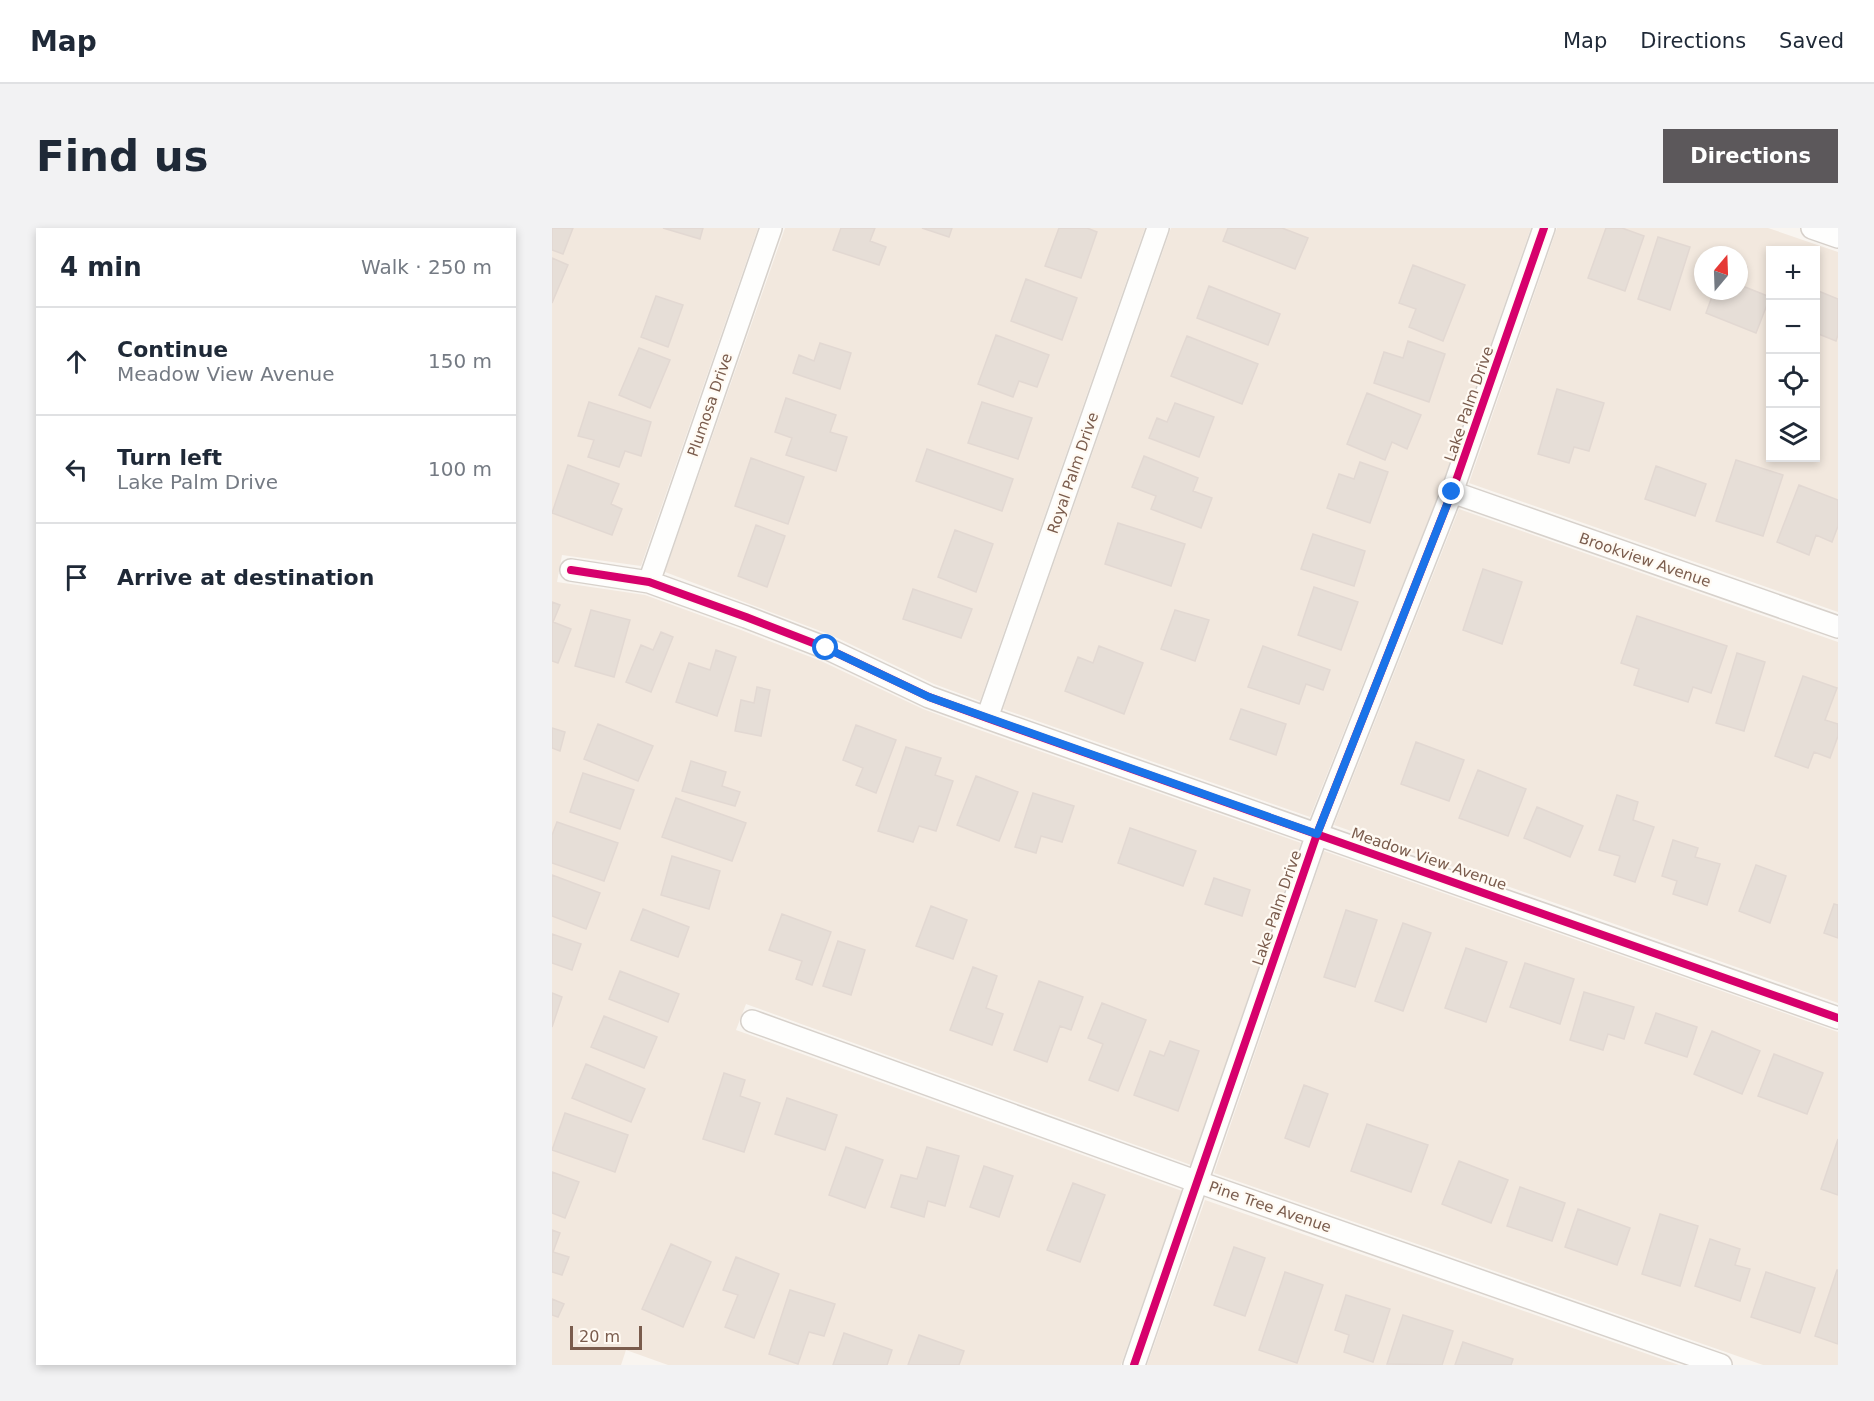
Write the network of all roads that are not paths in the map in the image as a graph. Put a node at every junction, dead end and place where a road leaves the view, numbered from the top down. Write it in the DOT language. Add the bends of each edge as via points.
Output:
graph roads {
  1 [pos="771,228"];
  2 [pos="1158,228"];
  3 [pos="1544,228"];
  4 [pos="1812,228"];
  5 [pos="1838,237"];
  6 [pos="1452,492"];
  7 [pos="571,570"];
  8 [pos="649,582"];
  9 [pos="1838,627"];
  10 [pos="987,718"];
  11 [pos="1317,834"];
  12 [pos="1838,1018"];
  13 [pos="752,1021"];
  14 [pos="1198,1182"];
  15 [pos="1134,1365"];
  16 [pos="1721,1365"];
  1 -- 8 [label="street, Plumosa Drive"];
  2 -- 10 [label="street, Royal Palm Drive"];
  3 -- 6 [label="street, Lake Palm Drive"];
  4 -- 5 [label="street"];
  6 -- 9 [label="street, Brookview Avenue"];
  6 -- 11 [label="street, Lake Palm Drive"];
  7 -- 8 [label="street, Meadow View Avenue"];
  8 -- 10 [label="street, Meadow View Avenue" via="826,648 929,697"];
  10 -- 11 [label="street, Meadow View Avenue"];
  11 -- 12 [label="street, Meadow View Avenue"];
  11 -- 14 [label="street, Lake Palm Drive"];
  13 -- 14 [label="street, Pine Tree Avenue"];
  14 -- 15 [label="street, Lake Palm Drive"];
  14 -- 16 [label="street, Pine Tree Avenue"];
}
